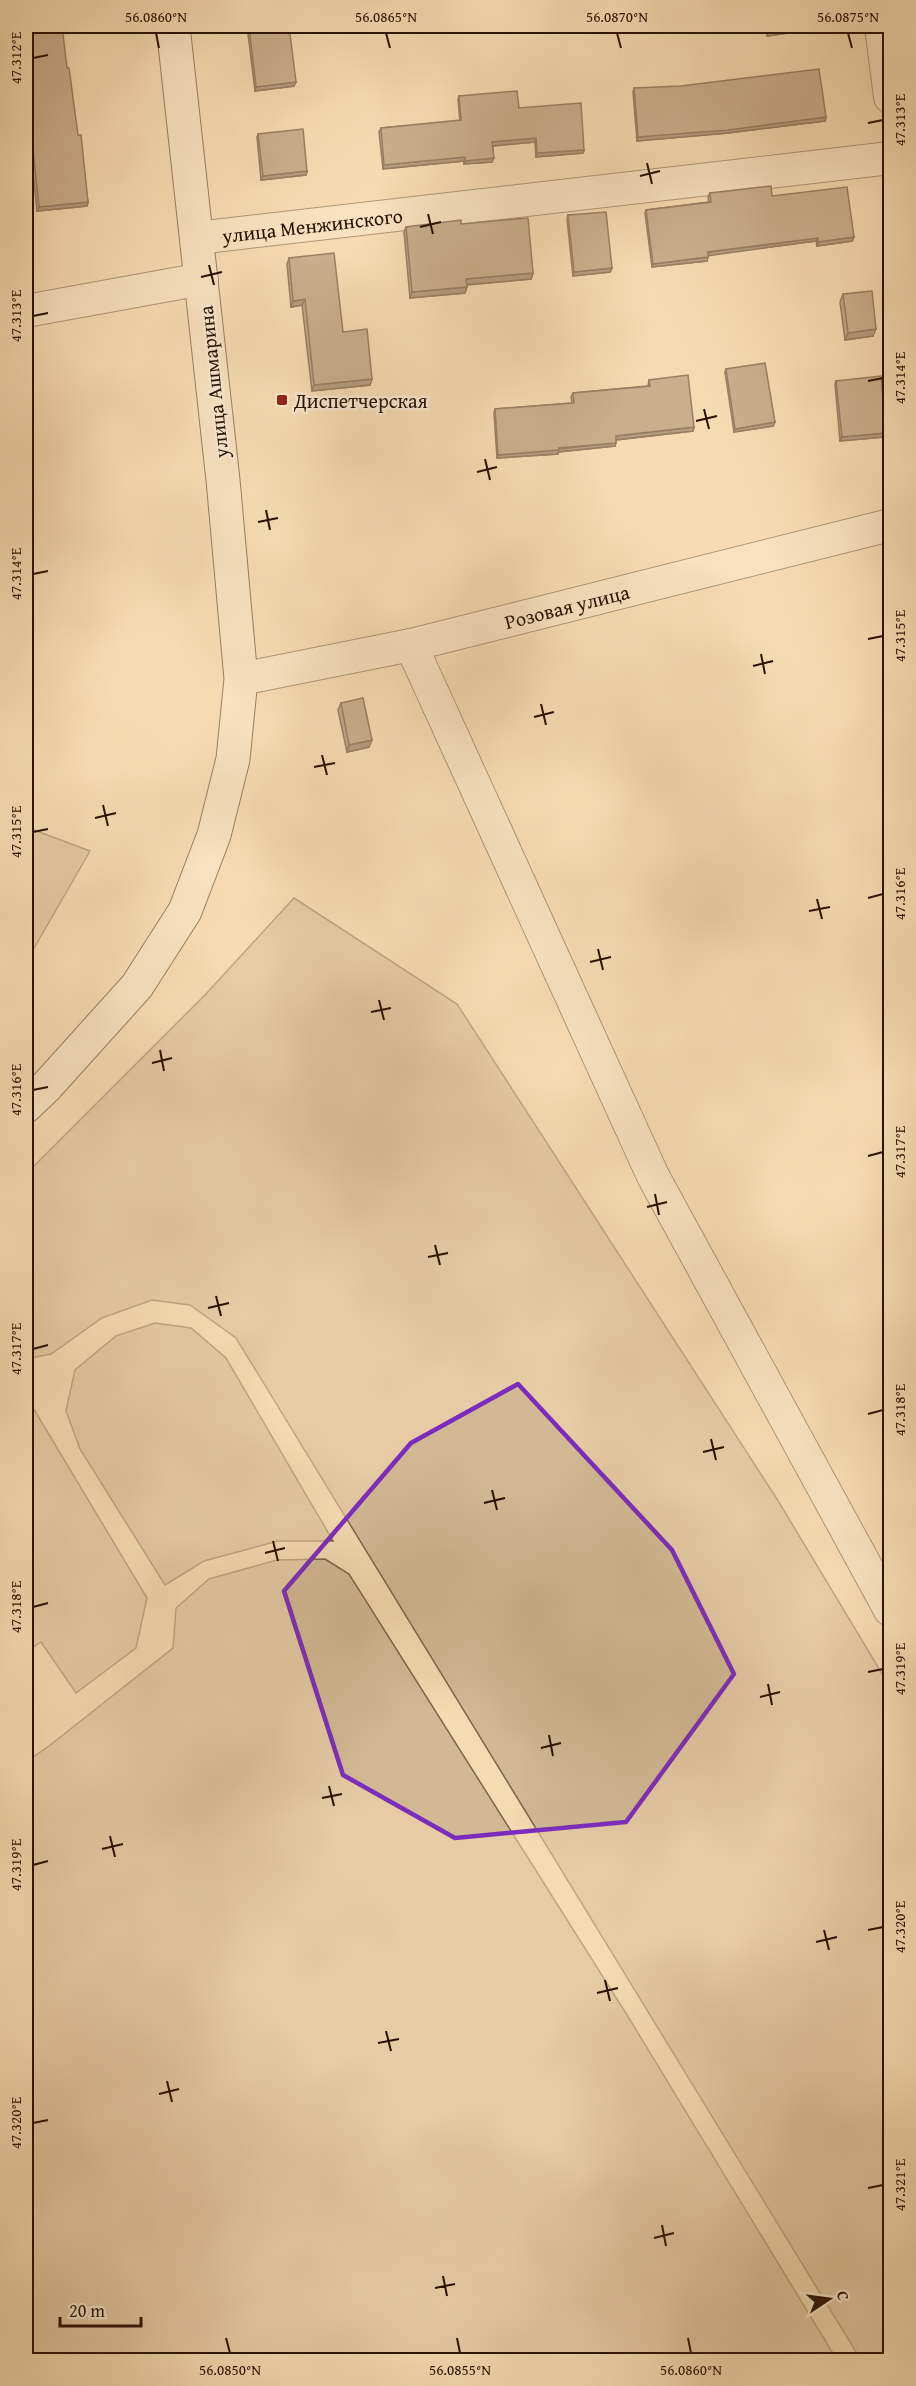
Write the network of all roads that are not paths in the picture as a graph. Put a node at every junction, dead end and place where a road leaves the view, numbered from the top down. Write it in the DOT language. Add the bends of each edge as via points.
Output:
graph roads {
  1 [pos="173,26"];
  2 [pos="881,26"];
  3 [pos="891,97"];
  4 [pos="891,158"];
  5 [pos="197,238"];
  6 [pos="202,279"];
  7 [pos="26,311"];
  8 [pos="891,525"];
  9 [pos="411,645"];
  10 [pos="241,679"];
  11 [pos="26,1106"];
  12 [pos="891,1610"];
  1 -- 5 [label="street, улица Ашмарина"];
  2 -- 3 [label="street"];
  4 -- 5 [label="street, улица Менжинского"];
  5 -- 6 [label="street, улица Ашмарина"];
  6 -- 7 [label="street"];
  6 -- 10 [label="street, улица Ашмарина"];
  8 -- 9 [label="street, Розовая улица"];
  9 -- 10 [label="street, Розовая улица"];
  9 -- 12 [label="street" via="653,1176"];
  10 -- 11 [label="street, улица Ашмарина" via="233,759 214,835 185,911 137,986"];
}
